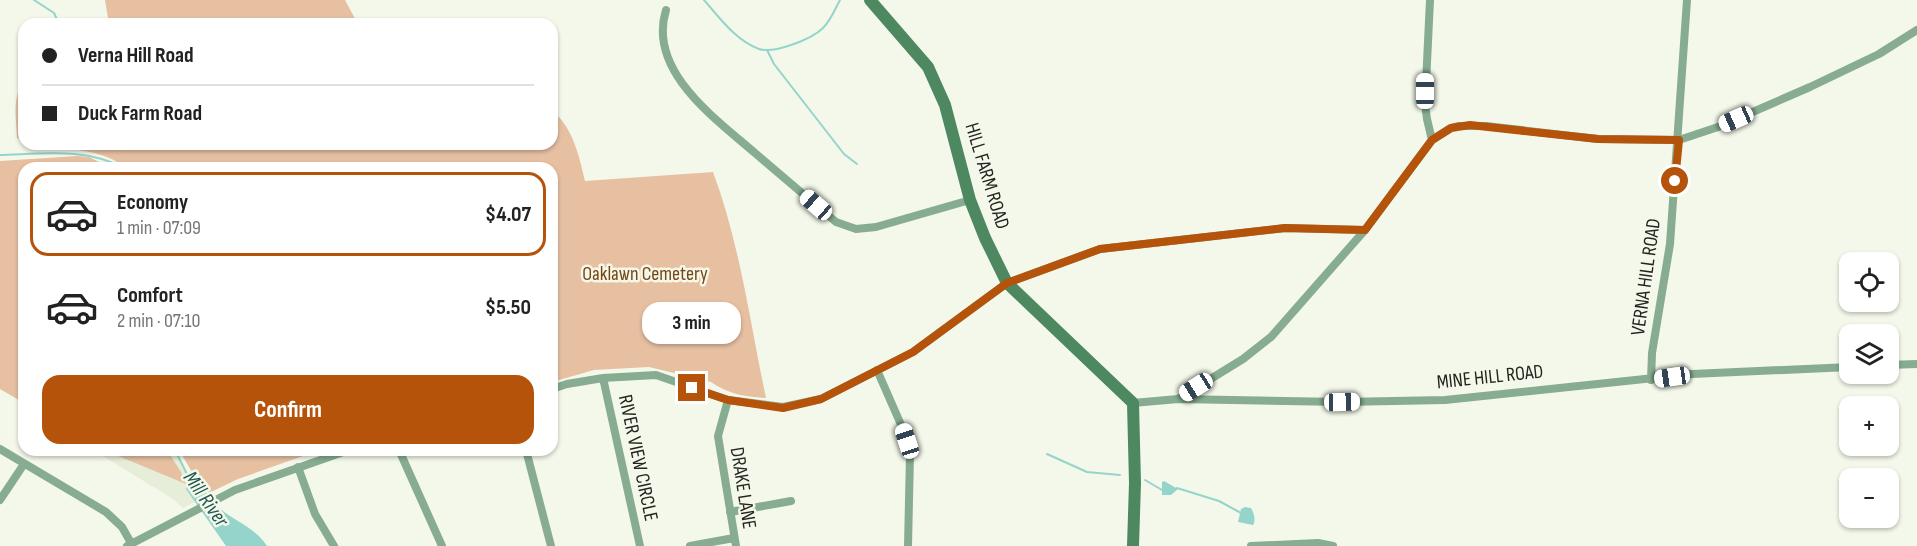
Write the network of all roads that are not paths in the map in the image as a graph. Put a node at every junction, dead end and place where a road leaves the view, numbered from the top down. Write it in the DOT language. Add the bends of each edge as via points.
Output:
graph roads {
  1 [pos="870,0"];
  2 [pos="1430,0"];
  3 [pos="1687,0"];
  4 [pos="666,10"];
  5 [pos="1917,30"];
  6 [pos="1432,140"];
  7 [pos="1679,140"];
  8 [pos="970,200"];
  9 [pos="1365,230"];
  10 [pos="1007,283"];
  11 [pos="1917,364"];
  12 [pos="1899,365"];
  13 [pos="1839,367"];
  14 [pos="877,370"];
  15 [pos="603,378"];
  16 [pos="1651,380"];
  17 [pos="558,387"];
  18 [pos="1178,399"];
  19 [pos="728,400"];
  20 [pos="1133,403"];
  21 [pos="0,449"];
  22 [pos="331,456"];
  23 [pos="402,456"];
  24 [pos="528,456"];
  25 [pos="24,464"];
  26 [pos="298,467"];
  27 [pos="0,500"];
  28 [pos="791,501"];
  29 [pos="730,512"];
  30 [pos="735,542"];
  31 [pos="129,545"];
  32 [pos="333,546"];
  33 [pos="442,546"];
  34 [pos="551,546"];
  35 [pos="640,546"];
  36 [pos="690,546"];
  37 [pos="908,546"];
  38 [pos="1132,546"];
  39 [pos="1251,546"];
  40 [pos="1333,546"];
  1 -- 8 [label="main road, HILL FARM ROAD" via="927,67 945,105"];
  2 -- 6 [label="street" via="1425,104"];
  3 -- 7 [label="street, VERNA HILL ROAD"];
  4 -- 8 [label="street" via="662,22 667,56 694,100 836,222 856,229 876,227"];
  5 -- 7 [label="street" via="1880,54 1810,87"];
  6 -- 7 [label="street" via="1451,128 1470,125 1598,139"];
  6 -- 9 [label="street"];
  7 -- 16 [label="street, VERNA HILL ROAD" via="1670,244"];
  8 -- 10 [label="main road, HILL FARM ROAD"];
  9 -- 10 [label="street" via="1285,228 1100,249"];
  9 -- 18 [label="street" via="1270,337 1243,359"];
  10 -- 14 [label="street" via="913,352"];
  10 -- 20 [label="main road, HILL FARM ROAD"];
  11 -- 12 [label="street"];
  13 -- 16 [label="street, MINE HILL ROAD" via="1692,374"];
  14 -- 19 [label="street" via="821,399 783,408"];
  14 -- 37 [label="street" via="910,454"];
  15 -- 17 [label="street"];
  15 -- 19 [label="street" via="656,375"];
  15 -- 35 [label="street, RIVER VIEW CIRCLE"];
  16 -- 18 [label="street, MINE HILL ROAD" via="1608,381 1445,400"];
  18 -- 20 [label="street, MINE HILL ROAD"];
  19 -- 29 [label="street, DRAKE LANE" via="718,436"];
  20 -- 38 [label="main road"];
  21 -- 25 [label="street"];
  22 -- 26 [label="street"];
  23 -- 33 [label="street"];
  24 -- 34 [label="street"];
  25 -- 27 [label="street"];
  25 -- 31 [label="street" via="106,512 122,528"];
  26 -- 31 [label="street" via="223,496"];
  26 -- 32 [label="street" via="315,514"];
  28 -- 29 [label="street"];
  29 -- 30 [label="street, DRAKE LANE"];
  30 -- 36 [label="street"];
  39 -- 40 [label="street"];
}
